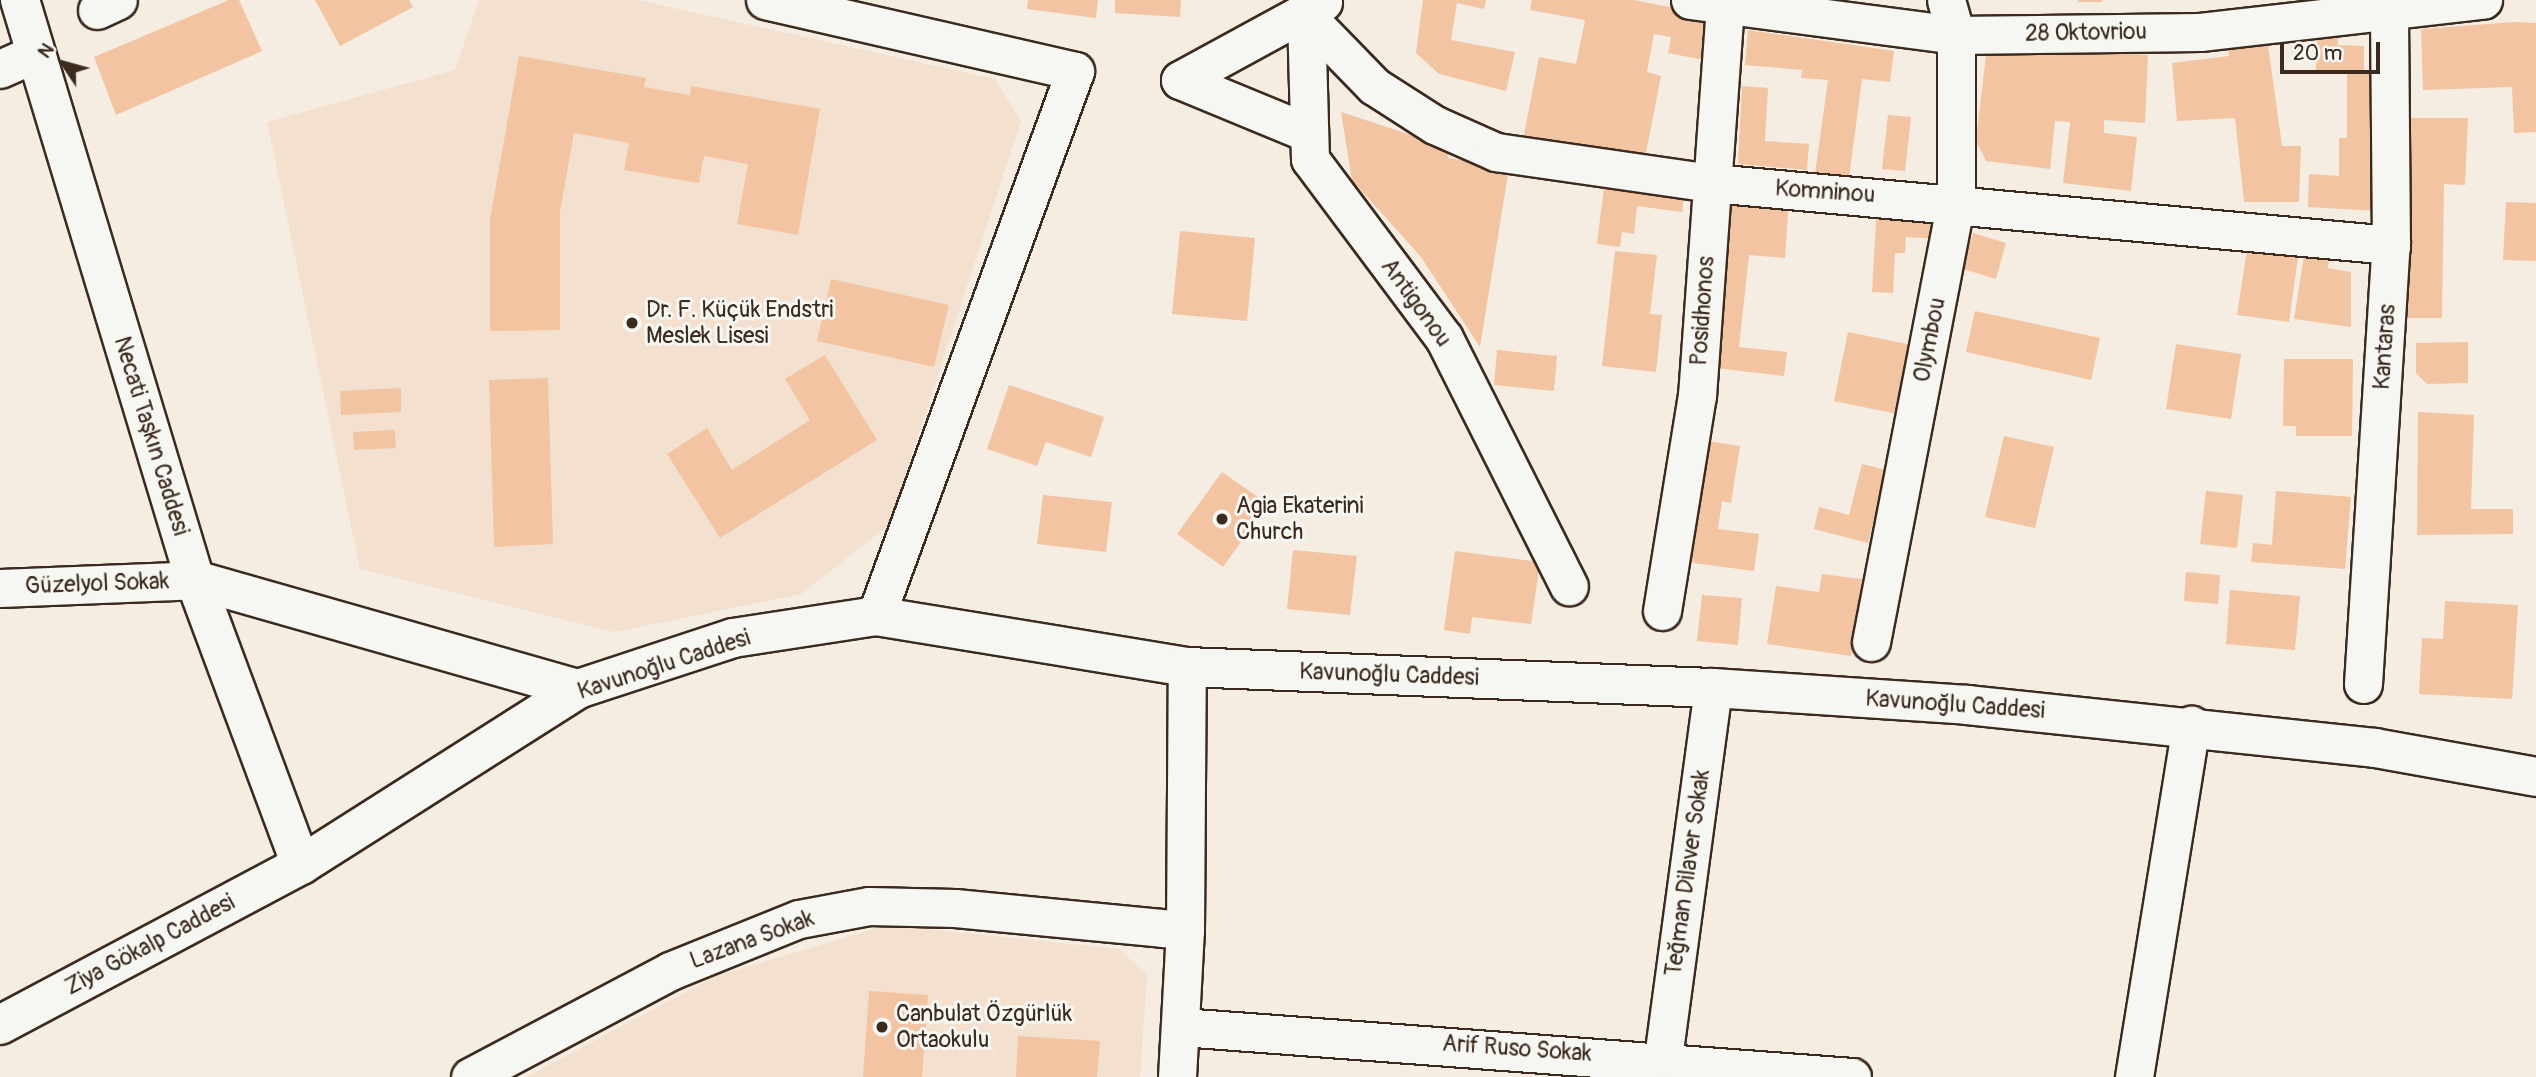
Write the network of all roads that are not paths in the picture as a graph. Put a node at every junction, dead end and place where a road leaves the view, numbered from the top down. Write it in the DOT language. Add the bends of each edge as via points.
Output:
graph roads {
  1 [pos="20,0"];
  2 [pos="765,0"];
  3 [pos="1690,0"];
  4 [pos="1946,0"];
  5 [pos="2483,0"];
  6 [pos="1315,8"];
  7 [pos="1725,9"];
  8 [pos="2389,10"];
  9 [pos="2297,11"];
  10 [pos="1956,35"];
  11 [pos="17,61"];
  12 [pos="1306,132"];
  13 [pos="1712,183"];
  14 [pos="1956,202"];
  15 [pos="2391,245"];
  16 [pos="195,580"];
  17 [pos="1569,586"];
  18 [pos="0,588"];
  19 [pos="1662,611"];
  20 [pos="876,617"];
  21 [pos="1871,642"];
  22 [pos="1187,667"];
  23 [pos="2364,684"];
  24 [pos="1713,688"];
  25 [pos="578,689"];
  26 [pos="2191,725"];
  27 [pos="2536,777"];
  28 [pos="301,865"];
  29 [pos="1185,930"];
  30 [pos="0,1025"];
  31 [pos="1181,1027"];
  32 [pos="1663,1058"];
  33 [pos="1552,1064"];
  34 [pos="470,1077"];
  35 [pos="1177,1077"];
  36 [pos="1852,1077"];
  37 [pos="2134,1077"];
  1 -- 11 [label="main road, Necati Taşkın Caddesi"];
  2 -- 20 [label="street" via="1075,71"];
  3 -- 7 [label="street, 28 Oktovriou"];
  4 -- 10 [label="street, Olymbou"];
  5 -- 8 [label="street, 28 Oktovriou"];
  6 -- 12 [label="street, Antigonou"];
  6 -- 12 [label="street" via="1180,80"];
  6 -- 13 [label="street, Komninou" via="1374,86 1436,125 1496,152"];
  7 -- 10 [label="street, 28 Oktovriou"];
  7 -- 13 [label="street, Posidhonos"];
  8 -- 9 [label="street, 28 Oktovriou"];
  8 -- 15 [label="street, Kantaras"];
  9 -- 10 [label="street, 28 Oktovriou" via="2200,32"];
  10 -- 14 [label="street, Olymbou"];
  11 -- 16 [label="main road, Necati Taşkın Caddesi"];
  12 -- 17 [label="street, Antigonou" via="1310,159 1337,200 1444,338"];
  13 -- 14 [label="street, Komninou"];
  13 -- 19 [label="street, Posidhonos" via="1697,396"];
  14 -- 15 [label="street, Komninou"];
  14 -- 21 [label="street, Olymbou"];
  15 -- 23 [label="street, Kantaras"];
  16 -- 18 [label="street, Güzelyol Sokak"];
  16 -- 25 [label="main road"];
  16 -- 28 [label="main road, Necati Taşkın Caddesi"];
  20 -- 22 [label="main road, Kavunoğlu Caddesi"];
  20 -- 25 [label="main road, Kavunoğlu Caddesi" via="733,638"];
  22 -- 24 [label="main road, Kavunoğlu Caddesi"];
  22 -- 29 [label="street"];
  24 -- 26 [label="main road, Kavunoğlu Caddesi"];
  24 -- 32 [label="street, Teğman Dilaver Sokak"];
  25 -- 28 [label="main road, Kavunoğlu Caddesi"];
  26 -- 27 [label="main road, Kavunoğlu Caddesi"];
  26 -- 37 [label="street"];
  28 -- 30 [label="main road, Ziya Gökalp Caddesi"];
  29 -- 31 [label="street"];
  29 -- 34 [label="street, Lazana Sokak" via="870,906 799,919 670,971"];
  31 -- 33 [label="street, Arif Ruso Sokak"];
  31 -- 35 [label="street"];
  32 -- 33 [label="street, Arif Ruso Sokak"];
  32 -- 36 [label="street, Arif Ruso Sokak"];
}
